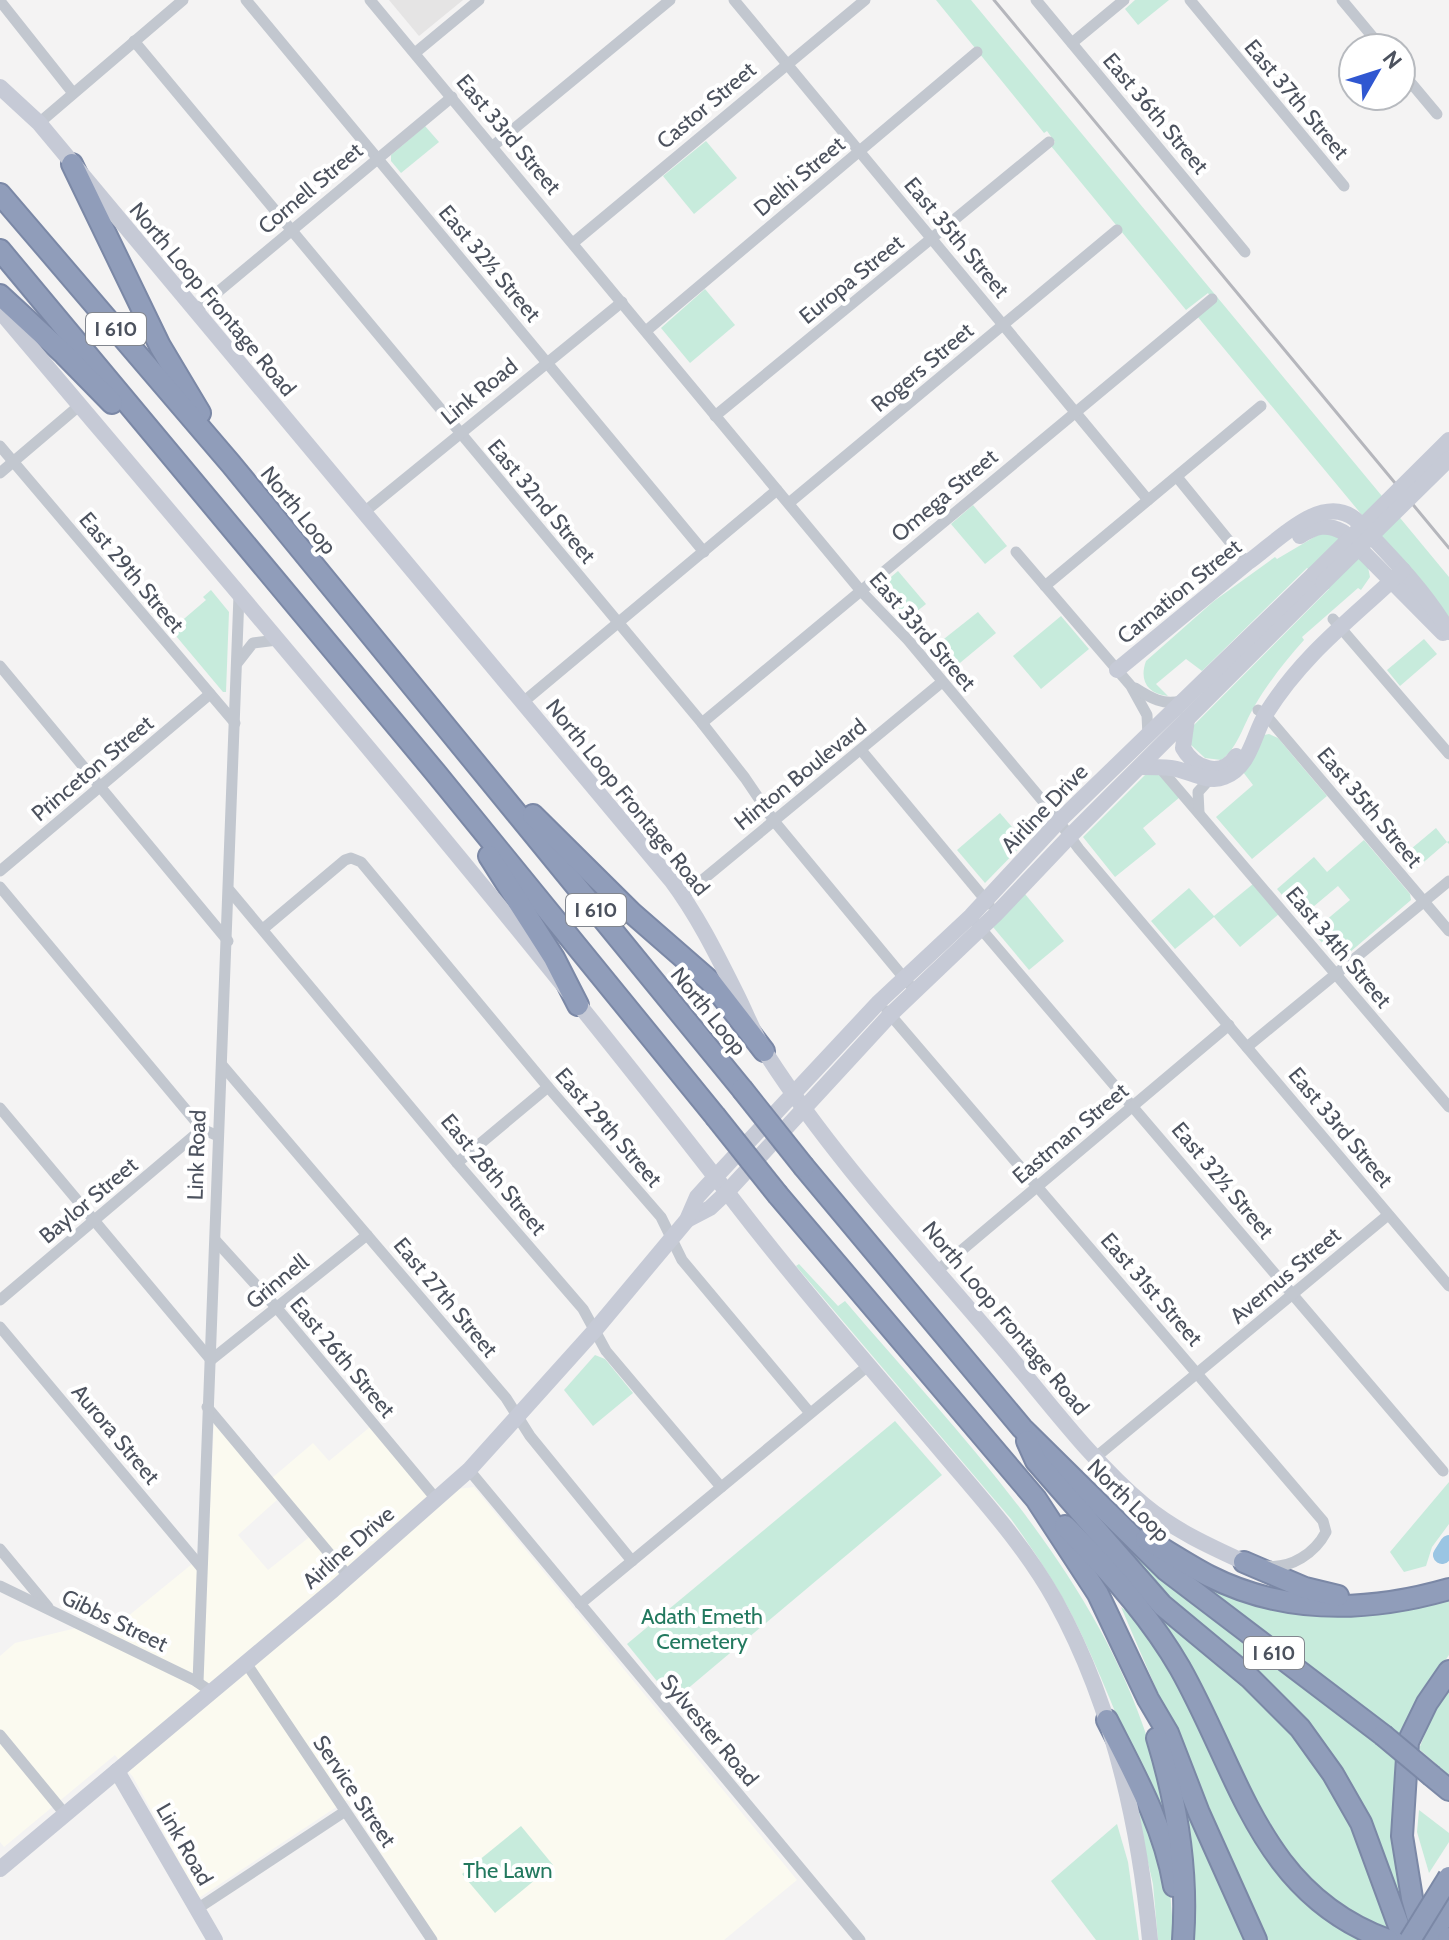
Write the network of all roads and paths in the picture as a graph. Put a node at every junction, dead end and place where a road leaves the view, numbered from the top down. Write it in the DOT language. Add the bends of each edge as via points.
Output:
graph roads {
  1 [pos="246,0"];
  2 [pos="370,0"];
  3 [pos="479,0"];
  4 [pos="670,0"];
  5 [pos="734,0"];
  6 [pos="865,0"];
  7 [pos="1036,0"];
  8 [pos="1124,0"];
  9 [pos="1190,0"];
  10 [pos="1342,0"];
  11 [pos="0,1"];
  12 [pos="180,1"];
  13 [pos="1369,32"];
  14 [pos="134,41"];
  15 [pos="1072,43"];
  16 [pos="977,52"];
  17 [pos="415,53"];
  18 [pos="786,64"];
  19 [pos="0,87"];
  20 [pos="1417,90"];
  21 [pos="73,93"];
  22 [pos="452,97"];
  23 [pos="1437,114"];
  24 [pos="39,123"];
  25 [pos="1049,142"];
  26 [pos="493,146"];
  27 [pos="860,151"];
  28 [pos="377,159"];
  29 [pos="72,164"];
  30 [pos="1344,186"];
  31 [pos="0,194"];
  32 [pos="291,230"];
  33 [pos="1117,230"];
  34 [pos="932,238"];
  35 [pos="573,243"];
  36 [pos="0,250"];
  37 [pos="1245,252"];
  38 [pos="0,295"];
  39 [pos="1212,299"];
  40 [pos="622,302"];
  41 [pos="0,311"];
  42 [pos="195,311"];
  43 [pos="1003,325"];
  44 [pos="646,331"];
  45 [pos="547,363"];
  46 [pos="80,405"];
  47 [pos="1261,406"];
  48 [pos="1075,413"];
  49 [pos="715,416"];
  50 [pos="460,434"];
  51 [pos="1449,440"];
  52 [pos="0,446"];
  53 [pos="1449,459"];
  54 [pos="14,462"];
  55 [pos="231,464"];
  56 [pos="0,473"];
  57 [pos="1177,477"];
  58 [pos="777,490"];
  59 [pos="1148,500"];
  60 [pos="789,503"];
  61 [pos="363,513"];
  62 [pos="222,517"];
  63 [pos="704,552"];
  64 [pos="1016,552"];
  65 [pos="1247,563"];
  66 [pos="1394,572"];
  67 [pos="1318,579"];
  68 [pos="1045,586"];
  69 [pos="861,591"];
  70 [pos="239,595"];
  71 [pos="1336,623"];
  72 [pos="618,624"];
  73 [pos="1449,632"];
  74 [pos="1449,639"];
  75 [pos="277,640"];
  76 [pos="238,662"];
  77 [pos="0,666"];
  78 [pos="1117,670"];
  79 [pos="942,682"];
  80 [pos="1131,686"];
  81 [pos="210,694"];
  82 [pos="1189,696"];
  83 [pos="522,703"];
  84 [pos="1261,712"];
  85 [pos="1187,719"];
  86 [pos="235,723"];
  87 [pos="702,723"];
  88 [pos="449,730"];
  89 [pos="1148,736"];
  90 [pos="861,750"];
  91 [pos="1449,754"];
  92 [pos="1140,767"];
  93 [pos="1160,768"];
  94 [pos="435,772"];
  95 [pos="1216,779"];
  96 [pos="101,786"];
  97 [pos="1199,813"];
  98 [pos="774,821"];
  99 [pos="1059,821"];
  100 [pos="1071,835"];
  101 [pos="0,871"];
  102 [pos="1449,881"];
  103 [pos="0,887"];
  104 [pos="230,891"];
  105 [pos="683,896"];
  106 [pos="1424,902"];
  107 [pos="991,907"];
  108 [pos="976,923"];
  109 [pos="263,929"];
  110 [pos="1449,931"];
  111 [pos="228,941"];
  112 [pos="1336,975"];
  113 [pos="909,984"];
  114 [pos="578,1005"];
  115 [pos="884,1008"];
  116 [pos="1229,1025"];
  117 [pos="1247,1047"];
  118 [pos="764,1051"];
  119 [pos="222,1065"];
  120 [pos="548,1087"];
  121 [pos="799,1102"];
  122 [pos="1134,1105"];
  123 [pos="1449,1107"];
  124 [pos="0,1108"];
  125 [pos="202,1129"];
  126 [pos="218,1136"];
  127 [pos="457,1163"];
  128 [pos="715,1177"];
  129 [pos="1037,1186"];
  130 [pos="727,1192"];
  131 [pos="1388,1215"];
  132 [pos="687,1220"];
  133 [pos="94,1221"];
  134 [pos="367,1235"];
  135 [pos="671,1237"];
  136 [pos="216,1241"];
  137 [pos="937,1271"];
  138 [pos="1449,1286"];
  139 [pos="1293,1294"];
  140 [pos="0,1300"];
  141 [pos="276,1307"];
  142 [pos="0,1327"];
  143 [pos="595,1330"];
  144 [pos="211,1360"];
  145 [pos="869,1365"];
  146 [pos="1198,1374"];
  147 [pos="207,1407"];
  148 [pos="810,1413"];
  149 [pos="518,1417"];
  150 [pos="1022,1428"];
  151 [pos="1096,1457"];
  152 [pos="469,1470"];
  153 [pos="1443,1471"];
  154 [pos="721,1487"];
  155 [pos="1036,1499"];
  156 [pos="437,1500"];
  157 [pos="1120,1523"];
  158 [pos="0,1549"];
  159 [pos="632,1561"];
  160 [pos="1244,1562"];
  161 [pos="201,1567"];
  162 [pos="349,1577"];
  163 [pos="0,1586"];
  164 [pos="1449,1589"];
  165 [pos="580,1604"];
  166 [pos="1373,1604"];
  167 [pos="53,1613"];
  168 [pos="199,1650"];
  169 [pos="246,1663"];
  170 [pos="1449,1671"];
  171 [pos="177,1672"];
  172 [pos="205,1687"];
  173 [pos="1148,1699"];
  174 [pos="1107,1720"];
  175 [pos="0,1735"];
  176 [pos="117,1771"];
  177 [pos="1449,1790"];
  178 [pos="344,1812"];
  179 [pos="65,1814"];
  180 [pos="0,1869"];
  181 [pos="1449,1877"];
  182 [pos="1449,1908"];
  183 [pos="197,1909"];
  184 [pos="1379,1937"];
  185 [pos="215,1940"];
  186 [pos="432,1940"];
  187 [pos="860,1940"];
  188 [pos="1150,1940"];
  189 [pos="1181,1940"];
  190 [pos="1256,1940"];
  191 [pos="1404,1940"];
  192 [pos="1410,1940"];
  193 [pos="1427,1940"];
  1 -- 28 [label="street, East 32½ Street"];
  2 -- 17 [label="street, East 33rd Street"];
  3 -- 17 [label="street"];
  4 -- 26 [label="street"];
  5 -- 18 [label="street, East 35th Street"];
  6 -- 18 [label="street, Castor Street"];
  7 -- 15 [label="street, East 36th Street"];
  8 -- 15 [label="street"];
  9 -- 30 [label="street, East 37th Street"];
  10 -- 13 [label="street"];
  11 -- 21 [label="street"];
  12 -- 14 [label="street"];
  14 -- 21 [label="street"];
  14 -- 32 [label="street, East 32nd Street"];
  15 -- 37 [label="street, East 36th Street"];
  16 -- 27 [label="street, Delhi Street"];
  17 -- 22 [label="street, East 33rd Street"];
  18 -- 27 [label="street, East 35th Street"];
  18 -- 35 [label="street, Castor Street"];
  19 -- 24 [label="main road, North Loop Frontage Road"];
  20 -- 23 [label="street"];
  21 -- 24 [label="street"];
  22 -- 26 [label="street, East 33rd Street"];
  22 -- 28 [label="street, Cornell Street"];
  24 -- 29 [label="main road, North Loop Frontage Road"];
  25 -- 34 [label="street, Europa Street"];
  26 -- 35 [label="street, East 33rd Street"];
  27 -- 34 [label="street, East 35th Street"];
  27 -- 44 [label="street, Delhi Street"];
  28 -- 32 [label="street, Cornell Street"];
  28 -- 45 [label="street, East 32½ Street"];
  29 -- 42 [label="main road, North Loop Frontage Road"];
  29 -- 55 [label="highway" via="160,346"];
  31 -- 55 [label="highway, North Loop / I 610"];
  32 -- 42 [label="street, Cornell Street"];
  32 -- 50 [label="street, East 32nd Street"];
  33 -- 43 [label="street, Rogers Street"];
  34 -- 43 [label="street, East 35th Street"];
  34 -- 49 [label="street, Europa Street"];
  35 -- 40 [label="street, East 33rd Street"];
  36 -- 62 [label="highway, I 610"];
  38 -- 62 [label="highway"];
  39 -- 48 [label="street, Omega Street"];
  40 -- 44 [label="street, East 33rd Street"];
  40 -- 45 [label="street, Link Road"];
  41 -- 46 [label="main road"];
  42 -- 61 [label="main road, North Loop Frontage Road"];
  43 -- 48 [label="street, East 35th Street"];
  43 -- 60 [label="street, Rogers Street"];
  44 -- 49 [label="street, East 33rd Street"];
  45 -- 50 [label="street, Link Road"];
  45 -- 63 [label="street, East 32½ Street"];
  46 -- 54 [label="street"];
  46 -- 70 [label="main road"];
  47 -- 57 [label="street"];
  48 -- 59 [label="street, East 35th Street"];
  48 -- 69 [label="street, Omega Street"];
  49 -- 58 [label="street, East 33rd Street"];
  50 -- 61 [label="street, Link Road"];
  50 -- 72 [label="street, East 32nd Street"];
  51 -- 67 [label="main road, Airline Drive, bridge"];
  52 -- 54 [label="street, East 29th Street"];
  53 -- 67 [label="main road, Airline Drive, bridge"];
  54 -- 56 [label="street"];
  54 -- 81 [label="street, East 29th Street"];
  55 -- 88 [label="highway, North Loop / I 610"];
  57 -- 59 [label="street"];
  57 -- 65 [label="street"];
  58 -- 60 [label="street, East 33rd Street"];
  58 -- 63 [label="street"];
  59 -- 68 [label="street"];
  60 -- 69 [label="street, East 33rd Street"];
  61 -- 83 [label="main road, North Loop Frontage Road"];
  62 -- 94 [label="highway, I 610"];
  63 -- 72 [label="street"];
  64 -- 68 [label="street"];
  65 -- 66 [label="main road, Carnation Street" via="1275,539 1333,510 1355,519"];
  65 -- 78 [label="main road, Carnation Street"];
  66 -- 71 [label="main road"];
  66 -- 73 [label="main road" via="1429,600"];
  66 -- 74 [label="main road"];
  67 -- 82 [label="main road, Airline Drive"];
  67 -- 85 [label="main road, Airline Drive"];
  68 -- 78 [label="street"];
  69 -- 79 [label="street, East 33rd Street"];
  69 -- 87 [label="street, Omega Street"];
  70 -- 75 [label="main road"];
  70 -- 76 [label="street, Link Road"];
  71 -- 84 [label="main road" via="1306,645 1282,673"];
  71 -- 91 [label="street"];
  72 -- 83 [label="street"];
  72 -- 87 [label="street, East 32nd Street"];
  75 -- 76 [label="street" via="253,643"];
  75 -- 114 [label="main road"];
  76 -- 86 [label="street, Link Road"];
  77 -- 96 [label="street"];
  78 -- 80 [label="street"];
  79 -- 90 [label="street, Hinton Boulevard"];
  79 -- 99 [label="street, East 33rd Street"];
  80 -- 82 [label="street" via="1171,703"];
  80 -- 89 [label="street" via="1147,715"];
  81 -- 86 [label="street, East 29th Street"];
  81 -- 96 [label="street, Princeton Street"];
  82 -- 89 [label="main road, Airline Drive"];
  83 -- 105 [label="main road, North Loop Frontage Road"];
  84 -- 85 [label="main road" via="1233,761 1219,767 1207,768 1187,756"];
  84 -- 95 [label="main road" via="1240,767"];
  84 -- 106 [label="street, East 35th Street"];
  85 -- 92 [label="main road, Airline Drive"];
  86 -- 104 [label="street, Link Road"];
  87 -- 98 [label="street, East 32nd Street"];
  88 -- 118 [label="highway" via="632,913 710,981"];
  88 -- 150 [label="highway, North Loop / I 610, bridge"];
  89 -- 99 [label="main road, Airline Drive"];
  90 -- 98 [label="street, Hinton Boulevard"];
  90 -- 107 [label="street"];
  92 -- 93 [label="main road"];
  92 -- 100 [label="main road, Airline Drive"];
  93 -- 95 [label="main road"];
  93 -- 97 [label="street, East 34th Street"];
  94 -- 114 [label="highway" via="554,958"];
  94 -- 155 [label="highway, I 610, bridge" via="778,1195"];
  95 -- 97 [label="street" via="1198,792"];
  96 -- 101 [label="street, Princeton Street"];
  96 -- 111 [label="street"];
  97 -- 112 [label="street, East 34th Street"];
  98 -- 105 [label="street, Hinton Boulevard"];
  98 -- 113 [label="street, East 32nd Street"];
  99 -- 100 [label="street, East 33rd Street"];
  99 -- 107 [label="main road, Airline Drive"];
  100 -- 107 [label="main road, Airline Drive"];
  100 -- 116 [label="street, East 33rd Street"];
  102 -- 106 [label="street"];
  103 -- 125 [label="street"];
  104 -- 109 [label="street, East 28th Street"];
  104 -- 111 [label="street, Link Road"];
  105 -- 118 [label="main road, North Loop Frontage Road"];
  106 -- 110 [label="street, East 35th Street"];
  106 -- 112 [label="street"];
  107 -- 108 [label="main road, Airline Drive"];
  108 -- 113 [label="main road, Airline Drive"];
  108 -- 122 [label="street, East 32½ Street"];
  109 -- 120 [label="street, East 29th Street" via="345,860 358,860"];
  109 -- 127 [label="street, East 28th Street"];
  111 -- 119 [label="street, Link Road"];
  112 -- 117 [label="street"];
  112 -- 123 [label="street, East 34th Street"];
  113 -- 115 [label="main road, Airline Drive"];
  114 -- 128 [label="main road"];
  115 -- 121 [label="main road, Airline Drive"];
  115 -- 129 [label="street, East 31st Street"];
  116 -- 117 [label="street, East 33rd Street"];
  116 -- 122 [label="street, Eastman Street"];
  117 -- 131 [label="street, East 33rd Street"];
  118 -- 121 [label="main road, North Loop Frontage Road"];
  119 -- 126 [label="street, Link Road"];
  119 -- 134 [label="street, East 27th Street"];
  120 -- 127 [label="street"];
  120 -- 135 [label="street, East 29th Street" via="661,1217"];
  121 -- 128 [label="main road, Airline Drive"];
  121 -- 130 [label="main road, Airline Drive"];
  121 -- 137 [label="main road, North Loop Frontage Road"];
  122 -- 129 [label="street, Eastman Street"];
  122 -- 139 [label="street, East 32½ Street"];
  124 -- 133 [label="street"];
  125 -- 126 [label="street"];
  125 -- 133 [label="street, Baylor Street"];
  126 -- 136 [label="street, Link Road"];
  127 -- 143 [label="street, East 28th Street" via="583,1309"];
  128 -- 130 [label="main road"];
  128 -- 132 [label="main road, Airline Drive" via="697,1197"];
  129 -- 137 [label="street, Eastman Street"];
  129 -- 146 [label="street, East 31st Street"];
  130 -- 132 [label="main road, Airline Drive"];
  130 -- 145 [label="main road"];
  131 -- 138 [label="street, East 33rd Street"];
  131 -- 139 [label="street, Avernus Street"];
  132 -- 135 [label="main road, Airline Drive"];
  133 -- 140 [label="street, Baylor Street"];
  133 -- 144 [label="street"];
  134 -- 141 [label="street, Grinnell"];
  134 -- 149 [label="street, East 27th Street"];
  135 -- 143 [label="main road, Airline Drive"];
  135 -- 148 [label="street, East 29th Street" via="682,1260"];
  136 -- 141 [label="street, East 26th Street"];
  136 -- 144 [label="street, Link Road"];
  137 -- 151 [label="main road, North Loop Frontage Road"];
  139 -- 146 [label="street, Avernus Street"];
  139 -- 153 [label="street, East 32½ Street"];
  141 -- 144 [label="street, Grinnell"];
  141 -- 156 [label="street, East 26th Street"];
  142 -- 161 [label="street, Aurora Street"];
  143 -- 149 [label="main road, Airline Drive"];
  143 -- 154 [label="street, East 28th Street" via="606,1351"];
  144 -- 147 [label="street, Link Road"];
  145 -- 148 [label="street"];
  145 -- 174 [label="main road" via="1034,1566 1057,1603"];
  146 -- 151 [label="street, Avernus Street"];
  146 -- 160 [label="street, East 31st Street" via="1326,1527 1296,1562 1279,1567"];
  147 -- 161 [label="street, Link Road"];
  147 -- 162 [label="street"];
  148 -- 154 [label="street"];
  149 -- 152 [label="main road, Airline Drive"];
  149 -- 159 [label="street, East 27th Street"];
  150 -- 157 [label="highway, North Loop / I 610"];
  150 -- 191 [label="highway" via="1036,1461 1162,1605 1300,1728 1361,1823"];
  151 -- 160 [label="main road, North Loop Frontage Road" via="1146,1507 1201,1543"];
  152 -- 156 [label="main road, Airline Drive"];
  152 -- 165 [label="street, Sylvester Road"];
  154 -- 159 [label="street"];
  155 -- 173 [label="highway, I 610" via="1098,1594"];
  155 -- 184 [label="highway" via="1098,1561 1178,1665 1279,1859 1315,1898"];
  156 -- 162 [label="main road, Airline Drive"];
  157 -- 166 [label="highway" via="1211,1577 1261,1595 1298,1604"];
  157 -- 177 [label="highway, North Loop / I 610, bridge" via="1166,1570"];
  158 -- 167 [label="street"];
  159 -- 165 [label="street"];
  160 -- 166 [label="highway" via="1305,1588"];
  161 -- 168 [label="street, Link Road"];
  162 -- 169 [label="main road, Airline Drive"];
  163 -- 167 [label="street, Gibbs Street"];
  164 -- 166 [label="highway"];
  165 -- 187 [label="street, Sylvester Road"];
  167 -- 171 [label="street, Gibbs Street"];
  168 -- 171 [label="street"];
  168 -- 172 [label="street, Link Road"];
  169 -- 172 [label="main road, Airline Drive"];
  169 -- 178 [label="street, Service Street"];
  170 -- 193 [label="highway" via="1408,1742 1402,1836 1412,1898"];
  171 -- 172 [label="street, Gibbs Street"];
  172 -- 176 [label="main road, Airline Drive"];
  173 -- 189 [label="highway" via="1183,1857"];
  173 -- 190 [label="highway, I 610" via="1168,1733"];
  174 -- 188 [label="main road" via="1132,1825"];
  174 -- 189 [label="highway" via="1166,1851"];
  175 -- 179 [label="street"];
  176 -- 179 [label="main road, Airline Drive"];
  176 -- 183 [label="main road, Link Road"];
  178 -- 183 [label="street"];
  178 -- 186 [label="street, Service Street"];
  179 -- 180 [label="main road, Airline Drive"];
  181 -- 192 [label="highway, bridge"];
  182 -- 193 [label="highway"];
  183 -- 185 [label="main road, Link Road"];
}
